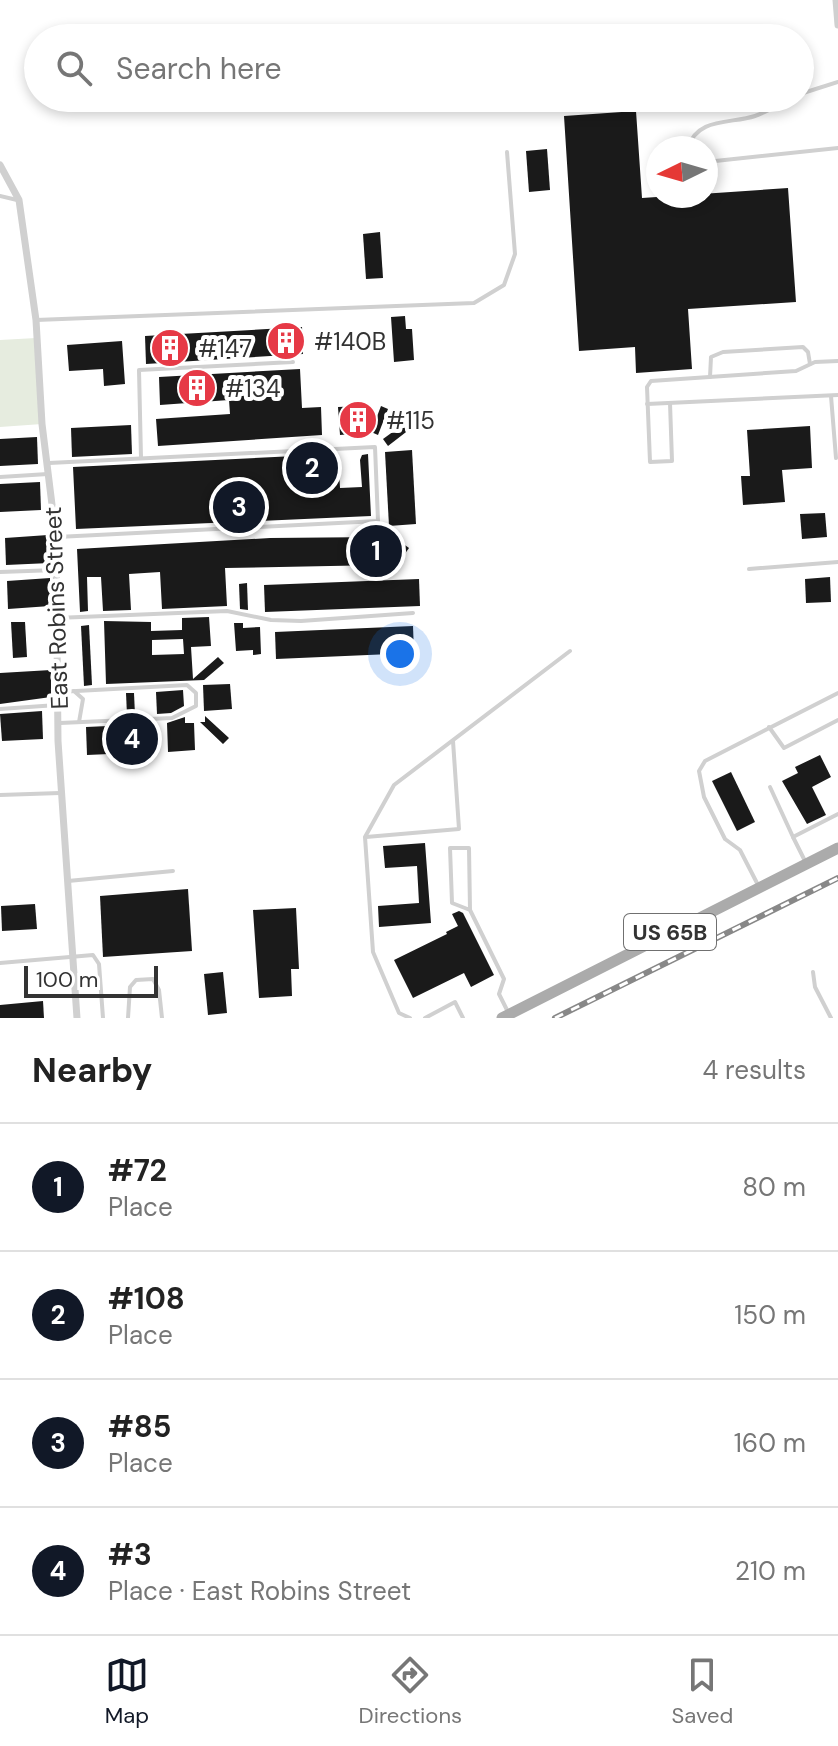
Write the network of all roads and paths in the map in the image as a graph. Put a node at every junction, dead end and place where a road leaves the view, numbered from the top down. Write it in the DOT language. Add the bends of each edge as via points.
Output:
graph roads {
  1 [pos="836,0"];
  2 [pos="838,25"];
  3 [pos="838,82"];
  4 [pos="814,90"];
  5 [pos="765,112"];
  6 [pos="695,136"];
  7 [pos="838,148"];
  8 [pos="507,152"];
  9 [pos="718,161"];
  10 [pos="0,165"];
  11 [pos="0,196"];
  12 [pos="19,200"];
  13 [pos="36,320"];
  14 [pos="838,361"];
  15 [pos="293,362"];
  16 [pos="810,364"];
  17 [pos="710,377"];
  18 [pos="831,395"];
  19 [pos="838,395"];
  20 [pos="670,403"];
  21 [pos="647,404"];
  22 [pos="141,458"];
  23 [pos="836,458"];
  24 [pos="49,463"];
  25 [pos="50,474"];
  26 [pos="0,477"];
  27 [pos="56,537"];
  28 [pos="838,562"];
  29 [pos="749,569"];
  30 [pos="56,570"];
  31 [pos="0,572"];
  32 [pos="413,613"];
  33 [pos="56,618"];
  34 [pos="570,651"];
  35 [pos="74,691"];
  36 [pos="58,692"];
  37 [pos="838,693"];
  38 [pos="59,705"];
  39 [pos="0,709"];
  40 [pos="838,720"];
  41 [pos="79,722"];
  42 [pos="60,723"];
  43 [pos="769,727"];
  44 [pos="453,741"];
  45 [pos="770,787"];
  46 [pos="62,793"];
  47 [pos="0,795"];
  48 [pos="838,814"];
  49 [pos="365,837"];
  50 [pos="793,837"];
  51 [pos="838,848"];
  52 [pos="806,863"];
  53 [pos="173,871"];
  54 [pos="68,881"];
  55 [pos="759,887"];
  56 [pos="470,910"];
  57 [pos="73,956"];
  58 [pos="0,963"];
  59 [pos="813,972"];
  60 [pos="506,1016"];
  61 [pos="77,1018"];
  62 [pos="103,1018"];
  63 [pos="128,1018"];
  64 [pos="162,1018"];
  65 [pos="410,1018"];
  66 [pos="425,1018"];
  67 [pos="463,1018"];
  68 [pos="831,1018"];
  1 -- 2 [label="street"];
  3 -- 4 [label="lane"];
  5 -- 6 [label="lane" via="712,123"];
  7 -- 9 [label="lane"];
  8 -- 13 [label="lane" via="515,254 504,285 474,303"];
  10 -- 12 [label="street"];
  11 -- 12 [label="lane"];
  12 -- 13 [label="street, East Robins Street"];
  13 -- 24 [label="street, East Robins Street"];
  14 -- 16 [label="lane"];
  15 -- 22 [label="lane" via="139,370"];
  16 -- 17 [label="lane" via="796,371"];
  16 -- 17 [label="lane" via="803,347 723,352 711,357"];
  17 -- 21 [label="lane" via="651,381"];
  18 -- 19 [label="lane"];
  18 -- 20 [label="lane"];
  18 -- 23 [label="lane"];
  20 -- 21 [label="lane"];
  20 -- 21 [label="lane" via="672,461 650,462"];
  22 -- 24 [label="lane"];
  22 -- 27 [label="lane" via="375,447 378,521"];
  24 -- 25 [label="street, East Robins Street"];
  25 -- 26 [label="lane"];
  25 -- 27 [label="street, East Robins Street"];
  27 -- 30 [label="street, East Robins Street"];
  28 -- 29 [label="lane"];
  30 -- 31 [label="lane"];
  30 -- 33 [label="street, East Robins Street"];
  32 -- 33 [label="lane" via="301,621 227,611"];
  33 -- 36 [label="street, East Robins Street"];
  34 -- 44 [label="lane"];
  35 -- 36 [label="lane"];
  35 -- 41 [label="lane" via="83,699"];
  35 -- 41 [label="lane" via="187,685 196,693 196,706 172,718"];
  36 -- 38 [label="street, East Robins Street"];
  37 -- 43 [label="lane"];
  38 -- 39 [label="lane"];
  38 -- 42 [label="street, East Robins Street"];
  40 -- 43 [label="lane" via="784,748"];
  41 -- 42 [label="lane"];
  42 -- 46 [label="street, East Robins Street"];
  43 -- 55 [label="lane" via="705,761 699,771 704,797 725,839 740,850"];
  44 -- 49 [label="lane" via="394,785"];
  44 -- 49 [label="lane" via="459,829"];
  45 -- 50 [label="lane"];
  46 -- 47 [label="lane"];
  46 -- 54 [label="street, East Robins Street"];
  48 -- 50 [label="lane"];
  49 -- 65 [label="lane" via="373,952 399,1013"];
  50 -- 52 [label="lane"];
  51 -- 52 [label="main road, US 65B"];
  52 -- 55 [label="main road, US 65B"];
  53 -- 54 [label="lane"];
  54 -- 57 [label="street, East Robins Street"];
  55 -- 60 [label="main road, US 65B"];
  56 -- 56 [label="lane" via="469,848 450,848 452,903"];
  56 -- 60 [label="lane" via="504,979 499,994"];
  57 -- 58 [label="lane"];
  57 -- 61 [label="street, East Robins Street"];
  57 -- 62 [label="lane" via="93,955 99,964"];
  59 -- 68 [label="lane"];
  63 -- 64 [label="lane" via="130,987 136,980 153,979"];
  66 -- 67 [label="lane" via="455,1002"];
}
